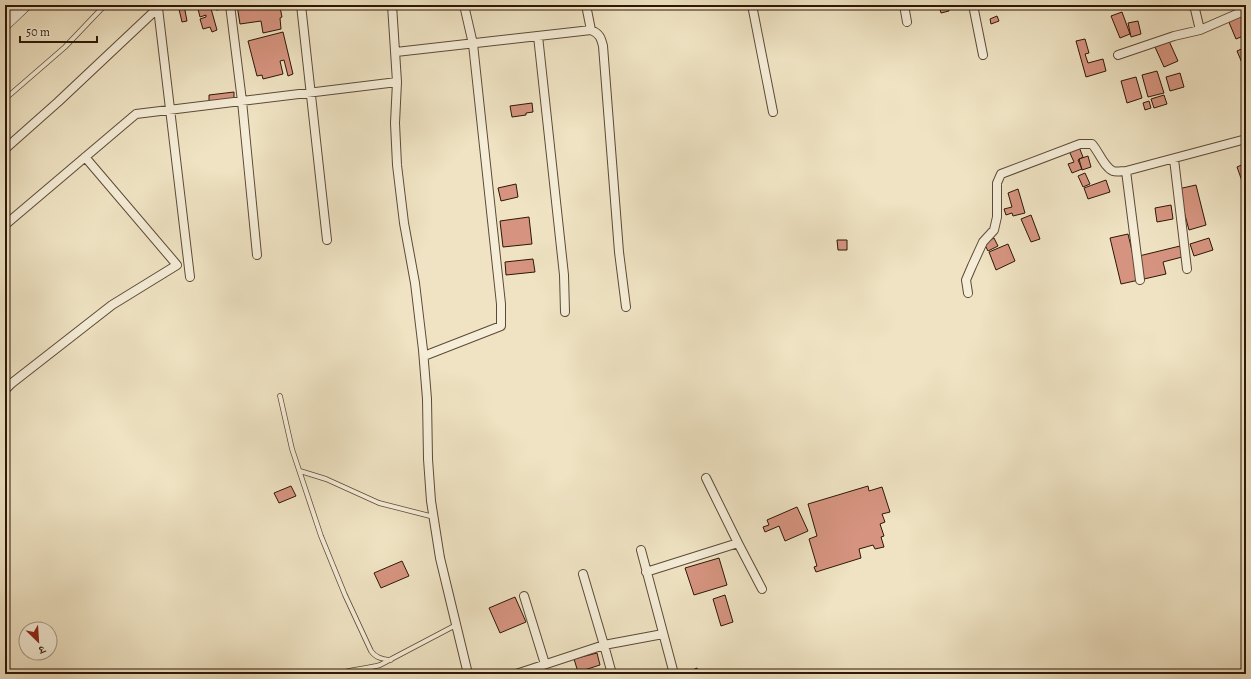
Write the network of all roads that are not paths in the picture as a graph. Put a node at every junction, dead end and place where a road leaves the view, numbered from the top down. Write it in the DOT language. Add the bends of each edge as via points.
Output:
graph roads {
  1 [pos="26,5"];
  2 [pos="105,5"];
  3 [pos="230,5"];
  4 [pos="301,5"];
  5 [pos="392,5"];
  6 [pos="464,5"];
  7 [pos="586,5"];
  8 [pos="752,5"];
  9 [pos="904,5"];
  10 [pos="973,5"];
  11 [pos="1194,5"];
  12 [pos="159,7"];
  13 [pos="5,9"];
  14 [pos="1246,10"];
  15 [pos="14,17"];
  16 [pos="907,22"];
  17 [pos="5,25"];
  18 [pos="591,30"];
  19 [pos="1200,30"];
  20 [pos="538,36"];
  21 [pos="473,44"];
  22 [pos="396,52"];
  23 [pos="984,55"];
  24 [pos="1118,55"];
  25 [pos="397,82"];
  26 [pos="310,93"];
  27 [pos="5,99"];
  28 [pos="242,101"];
  29 [pos="170,110"];
  30 [pos="773,112"];
  31 [pos="1246,139"];
  32 [pos="5,149"];
  33 [pos="85,157"];
  34 [pos="1174,159"];
  35 [pos="1126,171"];
  36 [pos="5,225"];
  37 [pos="327,240"];
  38 [pos="257,256"];
  39 [pos="1187,269"];
  40 [pos="190,277"];
  41 [pos="1140,280"];
  42 [pos="968,292"];
  43 [pos="626,307"];
  44 [pos="565,312"];
  45 [pos="424,356"];
  46 [pos="5,390"];
  47 [pos="280,396"];
  48 [pos="300,471"];
  49 [pos="706,478"];
  50 [pos="434,517"];
  51 [pos="738,543"];
  52 [pos="641,550"];
  53 [pos="646,572"];
  54 [pos="583,574"];
  55 [pos="762,589"];
  56 [pos="524,596"];
  57 [pos="456,625"];
  58 [pos="663,634"];
  59 [pos="604,645"];
  60 [pos="391,660"];
  61 [pos="545,664"];
  62 [pos="281,674"];
  63 [pos="292,674"];
  64 [pos="338,674"];
  65 [pos="468,674"];
  66 [pos="516,674"];
  67 [pos="612,674"];
  68 [pos="674,674"];
  1 -- 15 [label="main road"];
  2 -- 27 [label="lane" via="65,47"];
  3 -- 28 [label="street"];
  4 -- 26 [label="street"];
  5 -- 22 [label="street"];
  6 -- 21 [label="street"];
  7 -- 18 [label="street"];
  8 -- 30 [label="street"];
  9 -- 16 [label="street"];
  10 -- 23 [label="street"];
  11 -- 19 [label="street"];
  12 -- 29 [label="street"];
  12 -- 32 [label="street"];
  13 -- 15 [label="street"];
  14 -- 19 [label="street"];
  15 -- 17 [label="main road"];
  18 -- 20 [label="street"];
  18 -- 43 [label="street" via="598,33 603,46 619,252"];
  19 -- 24 [label="street"];
  20 -- 21 [label="street"];
  20 -- 44 [label="street" via="564,275"];
  21 -- 22 [label="street"];
  21 -- 45 [label="street" via="501,304 501,326"];
  22 -- 25 [label="street"];
  25 -- 26 [label="street"];
  25 -- 45 [label="street" via="397,165"];
  26 -- 28 [label="street"];
  26 -- 37 [label="street"];
  28 -- 29 [label="street"];
  28 -- 38 [label="street"];
  29 -- 33 [label="street" via="136,114"];
  29 -- 40 [label="street"];
  31 -- 34 [label="street"];
  33 -- 36 [label="street"];
  33 -- 46 [label="street" via="177,265 112,305"];
  34 -- 35 [label="street"];
  34 -- 39 [label="street"];
  35 -- 41 [label="street"];
  35 -- 42 [label="street" via="1113,171 1105,165 1092,144 1080,144 1001,174 997,184 994,230 983,242 966,280"];
  45 -- 50 [label="street" via="428,459"];
  47 -- 48 [label="lane" via="292,449"];
  48 -- 50 [label="lane" via="326,479 379,503"];
  48 -- 60 [label="lane" via="333,566 368,646 374,656"];
  49 -- 51 [label="street"];
  50 -- 57 [label="street" via="440,558"];
  51 -- 53 [label="street"];
  51 -- 55 [label="street"];
  52 -- 53 [label="street"];
  53 -- 58 [label="street"];
  54 -- 59 [label="street"];
  56 -- 61 [label="street"];
  57 -- 60 [label="lane"];
  57 -- 65 [label="street"];
  58 -- 59 [label="street"];
  58 -- 68 [label="street"];
  59 -- 61 [label="street"];
  59 -- 67 [label="street"];
  60 -- 64 [label="lane" via="369,668"];
  61 -- 66 [label="street"];
  62 -- 63 [label="lane"];
}
